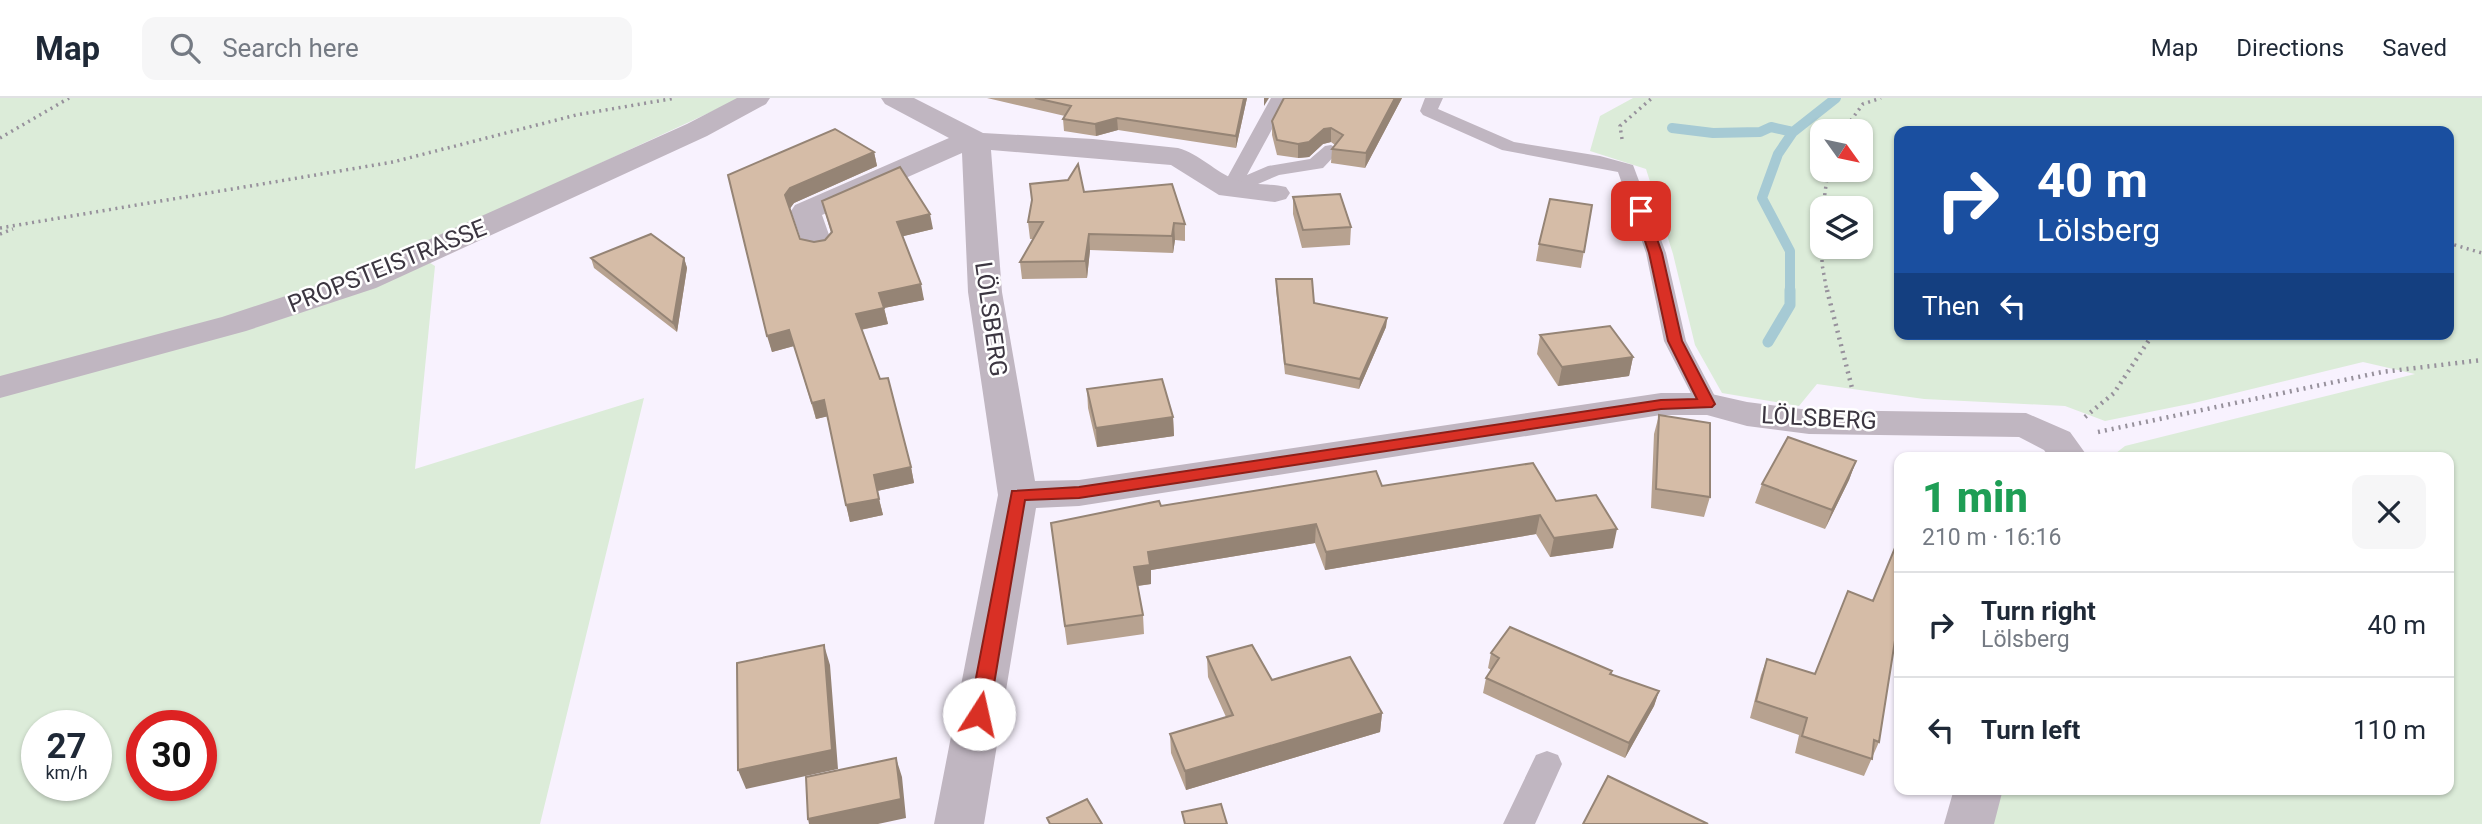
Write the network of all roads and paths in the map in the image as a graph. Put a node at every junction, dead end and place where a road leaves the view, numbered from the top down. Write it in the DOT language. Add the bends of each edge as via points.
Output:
graph roads {
  1 [pos="69,98"];
  2 [pos="676,98"];
  3 [pos="757,98"];
  4 [pos="894,98"];
  5 [pos="1280,98"];
  6 [pos="1434,98"];
  7 [pos="1652,98"];
  8 [pos="1881,98"];
  9 [pos="1852,119"];
  10 [pos="0,138"];
  11 [pos="974,139"];
  12 [pos="1331,149"];
  13 [pos="1626,169"];
  14 [pos="1230,189"];
  15 [pos="1275,193"];
  16 [pos="24,225"];
  17 [pos="0,228"];
  18 [pos="0,234"];
  19 [pos="2454,245"];
  20 [pos="817,246"];
  21 [pos="2482,253"];
  22 [pos="1822,259"];
  23 [pos="2149,340"];
  24 [pos="2482,360"];
  25 [pos="0,387"];
  26 [pos="1707,404"];
  27 [pos="1858,422"];
  28 [pos="2063,449"];
  29 [pos="1018,495"];
  30 [pos="1547,764"];
  31 [pos="1977,795"];
  32 [pos="960,824"];
  33 [pos="1519,824"];
  34 [pos="1969,824"];
  1 -- 10 [label="path"];
  2 -- 16 [label="path" via="576,115 393,162"];
  3 -- 25 [label="street, PROPSTEISTRASSE" via="697,130 364,281 234,324"];
  4 -- 11 [label="street"];
  5 -- 14 [label="lane"];
  6 -- 13 [label="lane" via="1429,111 1499,142"];
  7 -- 13 [label="path" via="1620,126"];
  8 -- 9 [label="path" via="1863,104"];
  11 -- 14 [label="street" via="1178,157"];
  11 -- 20 [label="street" via="806,211"];
  11 -- 29 [label="street, LÖLSBERG" via="985,292"];
  12 -- 14 [label="lane" via="1317,164 1275,170"];
  13 -- 26 [label="lane" via="1656,253 1675,341"];
  14 -- 15 [label="street"];
  16 -- 17 [label="path"];
  16 -- 18 [label="path"];
  19 -- 21 [label="path"];
  22 -- 27 [label="path"];
  23 -- 28 [label="path" via="2114,393"];
  24 -- 28 [label="path" via="2382,372"];
  26 -- 27 [label="street, LÖLSBERG" via="1809,422"];
  26 -- 29 [label="street, LÖLSBERG" via="1661,404 1079,493"];
  27 -- 28 [label="street, LÖLSBERG" via="2026,425"];
  29 -- 32 [label="street, LÖLSBERG"];
  30 -- 33 [label="lane"];
  31 -- 34 [label="street"];
}
